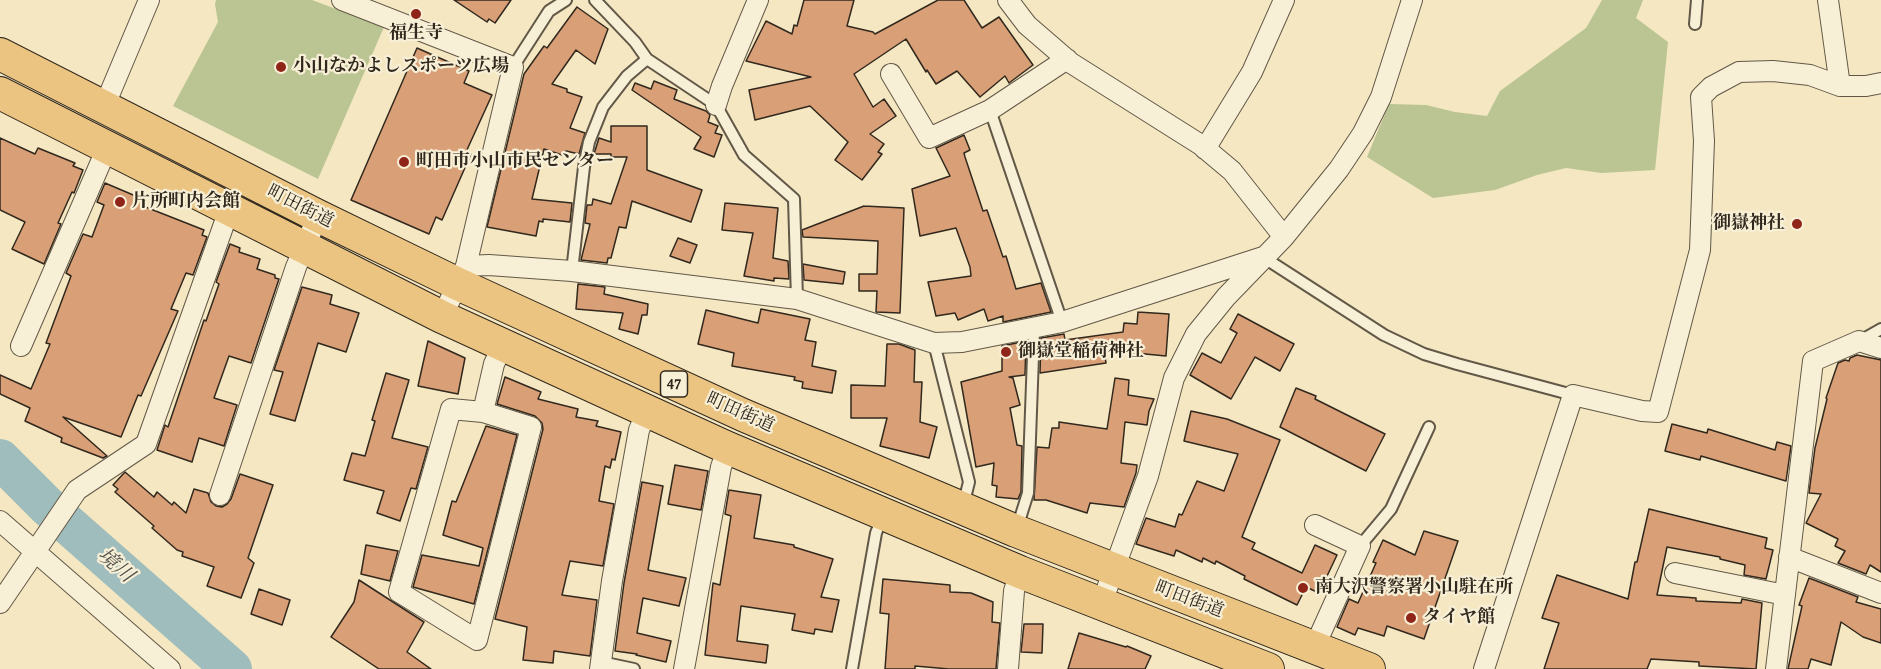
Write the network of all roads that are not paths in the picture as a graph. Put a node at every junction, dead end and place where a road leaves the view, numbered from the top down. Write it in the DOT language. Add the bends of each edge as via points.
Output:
graph roads {
  1 [pos="149,0"];
  2 [pos="342,0"];
  3 [pos="566,0"];
  4 [pos="595,0"];
  5 [pos="758,0"];
  6 [pos="1008,0"];
  7 [pos="1284,0"];
  8 [pos="1412,0"];
  9 [pos="1697,0"];
  10 [pos="1828,0"];
  11 [pos="1695,24"];
  12 [pos="0,54"];
  13 [pos="647,59"];
  14 [pos="1067,59"];
  15 [pos="513,67"];
  16 [pos="891,74"];
  17 [pos="1881,83"];
  18 [pos="1840,86"];
  19 [pos="0,94"];
  20 [pos="716,105"];
  21 [pos="104,107"];
  22 [pos="990,110"];
  23 [pos="107,147"];
  24 [pos="1205,149"];
  25 [pos="229,210"];
  26 [pos="318,216"];
  27 [pos="1284,237"];
  28 [pos="303,248"];
  29 [pos="1263,257"];
  30 [pos="572,271"];
  31 [pos="462,275"];
  32 [pos="797,299"];
  33 [pos="442,317"];
  34 [pos="1062,322"];
  35 [pos="1034,329"];
  36 [pos="1881,329"];
  37 [pos="1859,341"];
  38 [pos="934,343"];
  39 [pos="503,345"];
  40 [pos="21,346"];
  41 [pos="1881,348"];
  42 [pos="1573,395"];
  43 [pos="647,411"];
  44 [pos="483,412"];
  45 [pos="1429,427"];
  46 [pos="729,448"];
  47 [pos="220,495"];
  48 [pos="962,509"];
  49 [pos="883,514"];
  50 [pos="0,521"];
  51 [pos="1315,525"];
  52 [pos="1016,531"];
  53 [pos="1360,546"];
  54 [pos="38,547"];
  55 [pos="1789,558"];
  56 [pos="1113,571"];
  57 [pos="1020,572"];
  58 [pos="1675,573"];
  59 [pos="1881,594"];
  60 [pos="1785,595"];
  61 [pos="0,603"];
  62 [pos="1101,605"];
  63 [pos="1314,648"];
  64 [pos="1220,661"];
  65 [pos="601,666"];
  66 [pos="170,669"];
  67 [pos="634,669"];
  68 [pos="684,669"];
  69 [pos="852,669"];
  70 [pos="1008,669"];
  71 [pos="1268,669"];
  72 [pos="1369,669"];
  73 [pos="1484,669"];
  74 [pos="1776,669"];
  1 -- 21 [label="street"];
  2 -- 15 [label="street"];
  3 -- 15 [label="lane" via="549,11"];
  4 -- 13 [label="lane"];
  5 -- 20 [label="street"];
  6 -- 14 [label="street" via="1027,25"];
  7 -- 24 [label="street" via="1252,72"];
  8 -- 27 [label="street" via="1381,97 1363,133"];
  9 -- 11 [label="lane"];
  10 -- 18 [label="street"];
  12 -- 21 [label="main road, 町田街道 / 47"];
  13 -- 20 [label="lane"];
  13 -- 30 [label="lane" via="627,76 603,107 590,142"];
  14 -- 22 [label="street"];
  14 -- 24 [label="street"];
  15 -- 31 [label="street"];
  16 -- 22 [label="street" via="929,138"];
  17 -- 18 [label="street"];
  18 -- 42 [label="street" via="1810,75 1773,71 1739,72 1700,90 1704,141 1700,250 1658,412"];
  19 -- 23 [label="main road, 町田街道 / 47"];
  20 -- 32 [label="lane" via="744,155 794,200"];
  21 -- 26 [label="main road, 町田街道 / 47"];
  22 -- 34 [label="lane"];
  23 -- 25 [label="main road, 町田街道 / 47"];
  23 -- 40 [label="street"];
  24 -- 27 [label="street" via="1232,171"];
  25 -- 28 [label="main road, 町田街道 / 47"];
  25 -- 54 [label="street" via="146,444 77,490"];
  26 -- 28 [label="street"];
  26 -- 31 [label="main road, 町田街道 / 47"];
  27 -- 29 [label="street"];
  28 -- 33 [label="main road, 町田街道 / 47"];
  28 -- 47 [label="street"];
  29 -- 34 [label="street"];
  29 -- 42 [label="lane" via="1384,335 1424,354"];
  29 -- 56 [label="street" via="1196,334 1174,378 1148,476"];
  30 -- 31 [label="street" via="489,265"];
  30 -- 32 [label="street"];
  31 -- 33 [label="street"];
  31 -- 48 [label="main road, 町田街道 / 47" via="743,415"];
  32 -- 38 [label="street"];
  33 -- 39 [label="main road, 町田街道 / 47"];
  34 -- 35 [label="street"];
  35 -- 38 [label="street"];
  35 -- 52 [label="lane" via="1028,493"];
  36 -- 37 [label="lane"];
  37 -- 41 [label="street"];
  37 -- 55 [label="street" via="1813,361"];
  38 -- 48 [label="lane" via="969,482"];
  39 -- 43 [label="main road, 町田街道 / 47"];
  39 -- 44 [label="street" via="494,364"];
  42 -- 73 [label="street"];
  43 -- 46 [label="main road, 町田街道 / 47"];
  43 -- 65 [label="street" via="639,430"];
  44 -- 44 [label="street" via="451,409 399,592 477,640 531,427"];
  45 -- 53 [label="lane" via="1391,509"];
  46 -- 49 [label="main road, 町田街道 / 47"];
  46 -- 68 [label="street" via="721,467"];
  48 -- 52 [label="main road, 町田街道 / 47"];
  49 -- 57 [label="main road, 町田街道 / 47"];
  49 -- 69 [label="lane" via="876,533"];
  50 -- 54 [label="street"];
  51 -- 53 [label="street"];
  52 -- 56 [label="main road, 町田街道 / 47"];
  53 -- 63 [label="street"];
  54 -- 61 [label="street"];
  54 -- 66 [label="street"];
  55 -- 59 [label="street"];
  55 -- 60 [label="street"];
  56 -- 62 [label="street"];
  56 -- 63 [label="main road, 町田街道 / 47"];
  57 -- 62 [label="main road, 町田街道 / 47"];
  57 -- 70 [label="street" via="1014,591"];
  58 -- 60 [label="street"];
  60 -- 74 [label="street"];
  62 -- 64 [label="main road, 町田街道 / 47"];
  63 -- 72 [label="main road, 町田街道 / 47"];
  64 -- 71 [label="main road, 町田街道 / 47"];
  65 -- 67 [label="lane"];
}
